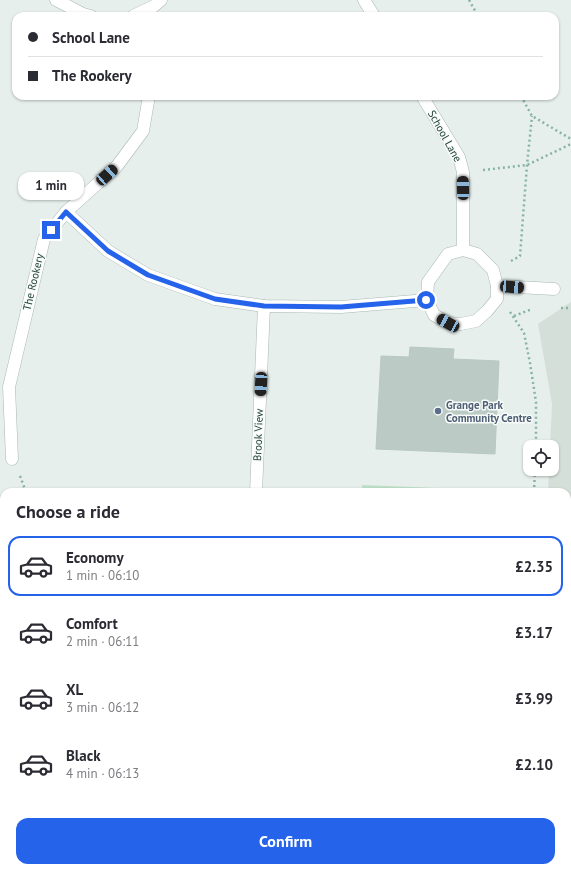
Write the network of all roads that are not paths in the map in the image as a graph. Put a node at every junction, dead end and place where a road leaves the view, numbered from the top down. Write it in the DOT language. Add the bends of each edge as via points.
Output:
graph roads {
  1 [pos="56,0"];
  2 [pos="161,0"];
  3 [pos="364,0"];
  4 [pos="79,12"];
  5 [pos="141,12"];
  6 [pos="372,12"];
  7 [pos="148,100"];
  8 [pos="424,100"];
  9 [pos="66,212"];
  10 [pos="463,250"];
  11 [pos="497,286"];
  12 [pos="554,289"];
  13 [pos="426,300"];
  14 [pos="264,306"];
  15 [pos="12,459"];
  16 [pos="256,488"];
  1 -- 4 [label="street"];
  2 -- 5 [label="street"];
  3 -- 6 [label="street"];
  7 -- 9 [label="street, The Rookery" via="143,132 117,166"];
  8 -- 10 [label="street, School Lane" via="459,157 463,172"];
  9 -- 14 [label="street" via="108,251 148,275 215,299"];
  9 -- 15 [label="street, The Rookery" via="44,239 9,387"];
  10 -- 11 [label="street" via="477,254 493,270"];
  10 -- 13 [label="street" via="448,254 436,269 428,282"];
  11 -- 12 [label="street"];
  11 -- 13 [label="street" via="497,299 476,321 461,324 448,323 434,315"];
  13 -- 14 [label="street" via="341,307"];
  14 -- 16 [label="street, Brook View"];
}
